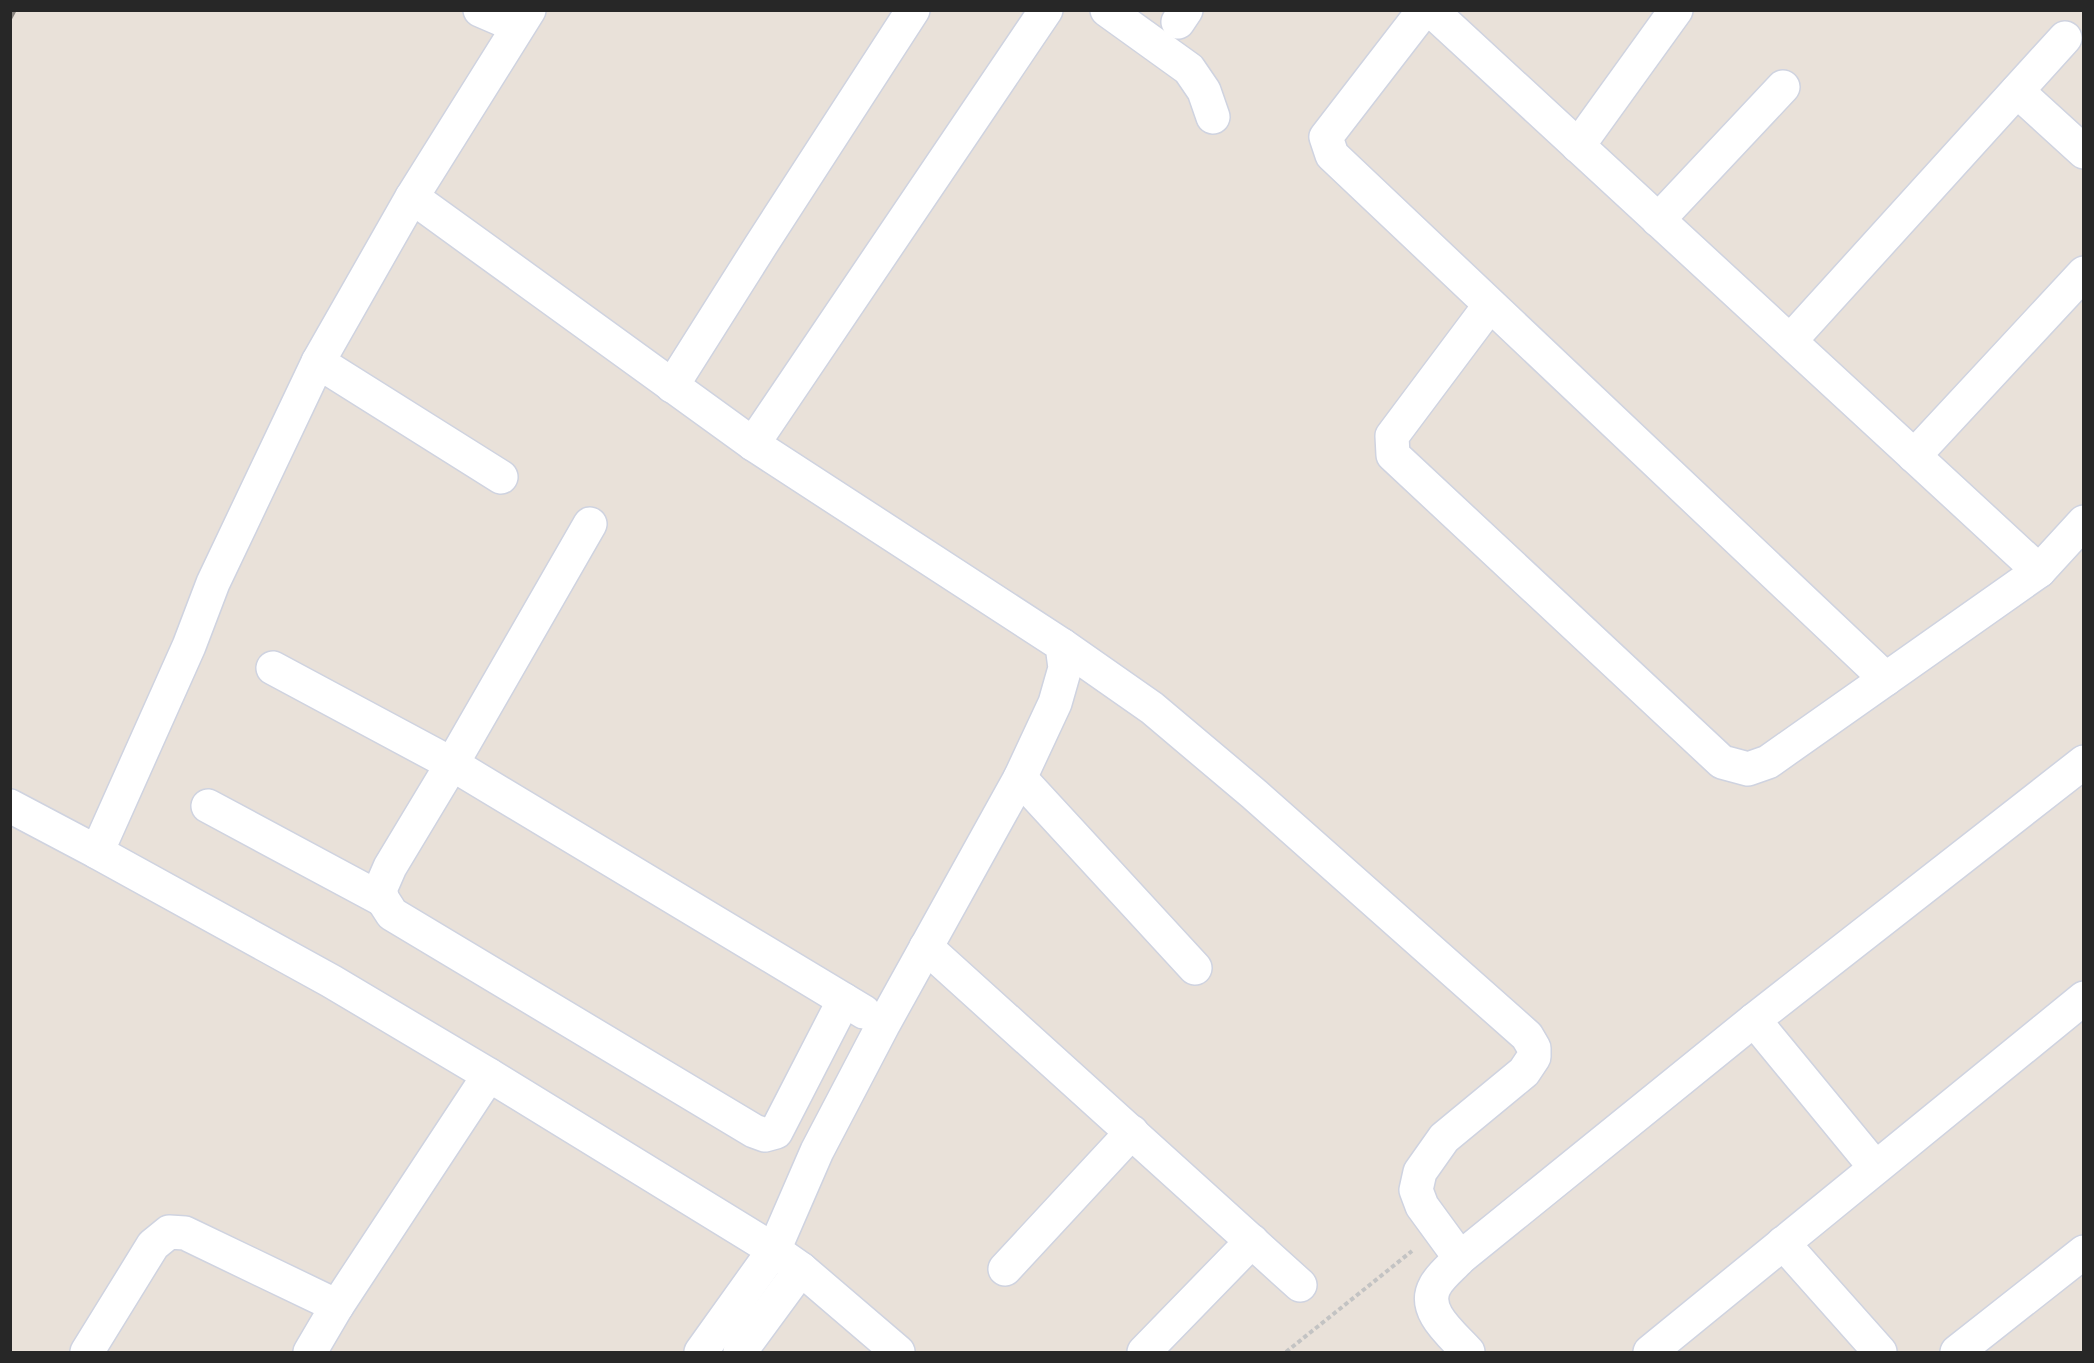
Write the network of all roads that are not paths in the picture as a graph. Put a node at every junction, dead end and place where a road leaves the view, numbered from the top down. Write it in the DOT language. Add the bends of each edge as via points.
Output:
graph roads {
  1 [pos="480,10"];
  2 [pos="913,10"];
  3 [pos="1046,10"];
  4 [pos="1107,10"];
  5 [pos="1424,10"];
  6 [pos="1431,10"];
  7 [pos="1676,10"];
  8 [pos="523,18"];
  9 [pos="2065,38"];
  10 [pos="1783,87"];
  11 [pos="2017,91"];
  12 [pos="1213,117"];
  13 [pos="1578,146"];
  14 [pos="2084,152"];
  15 [pos="412,197"];
  16 [pos="1658,220"];
  17 [pos="2084,273"];
  18 [pos="1491,305"];
  19 [pos="1790,341"];
  20 [pos="318,362"];
  21 [pos="672,386"];
  22 [pos="753,444"];
  23 [pos="1914,456"];
  24 [pos="501,477"];
  25 [pos="2084,522"];
  26 [pos="590,524"];
  27 [pos="2039,571"];
  28 [pos="1062,645"];
  29 [pos="273,668"];
  30 [pos="1886,679"];
  31 [pos="2084,762"];
  32 [pos="452,764"];
  33 [pos="1020,778"];
  34 [pos="10,806"];
  35 [pos="208,806"];
  36 [pos="96,852"];
  37 [pos="383,900"];
  38 [pos="926,947"];
  39 [pos="1194,968"];
  40 [pos="2084,998"];
  41 [pos="844,1000"];
  42 [pos="1754,1020"];
  43 [pos="883,1025"];
  44 [pos="489,1075"];
  45 [pos="1132,1132"];
  46 [pos="1875,1167"];
  47 [pos="1252,1241"];
  48 [pos="1784,1243"];
  49 [pos="774,1250"];
  50 [pos="1460,1258"];
  51 [pos="2078,1268"];
  52 [pos="801,1269"];
  53 [pos="1005,1269"];
  54 [pos="1300,1285"];
  55 [pos="337,1305"];
  56 [pos="87,1353"];
  57 [pos="310,1353"];
  58 [pos="701,1353"];
  59 [pos="740,1353"];
  60 [pos="898,1353"];
  61 [pos="1144,1353"];
  62 [pos="1468,1353"];
  63 [pos="1650,1353"];
  64 [pos="1880,1353"];
  65 [pos="1957,1353"];
  1 -- 8 [label="street"];
  2 -- 21 [label="street"];
  3 -- 22 [label="street"];
  4 -- 12 [label="street" via="1190,69 1204,91"];
  5 -- 18 [label="street" via="1326,138 1332,155"];
  6 -- 13 [label="street"];
  7 -- 13 [label="street"];
  8 -- 15 [label="street"];
  9 -- 11 [label="street"];
  10 -- 16 [label="street"];
  11 -- 14 [label="street"];
  11 -- 19 [label="street"];
  13 -- 16 [label="street"];
  15 -- 20 [label="street"];
  15 -- 21 [label="street"];
  16 -- 19 [label="street"];
  17 -- 23 [label="street"];
  18 -- 30 [label="street"];
  18 -- 30 [label="street" via="1392,436 1393,454 1722,762 1748,769 1768,762"];
  19 -- 23 [label="street"];
  20 -- 24 [label="street"];
  20 -- 36 [label="street" via="213,583 189,646"];
  21 -- 22 [label="street"];
  22 -- 28 [label="street"];
  23 -- 27 [label="street"];
  25 -- 27 [label="street"];
  26 -- 32 [label="street"];
  27 -- 30 [label="street"];
  28 -- 33 [label="street" via="1065,668 1055,703"];
  28 -- 50 [label="street" via="1152,708 1527,1036 1534,1057 1524,1072 1444,1138 1420,1172 1416,1190 1422,1206"];
  29 -- 32 [label="street"];
  31 -- 42 [label="street"];
  32 -- 37 [label="street" via="390,867 380,890"];
  32 -- 41 [label="street"];
  33 -- 38 [label="street"];
  33 -- 39 [label="street"];
  34 -- 36 [label="street"];
  35 -- 37 [label="street"];
  36 -- 44 [label="street" via="331,981"];
  37 -- 41 [label="street" via="392,914 765,1135 776,1132"];
  38 -- 43 [label="street"];
  38 -- 45 [label="street"];
  40 -- 46 [label="street"];
  41 -- 43 [label="street"];
  42 -- 46 [label="street"];
  42 -- 50 [label="street"];
  43 -- 49 [label="street" via="817,1151"];
  44 -- 49 [label="street"];
  44 -- 55 [label="street"];
  45 -- 47 [label="street"];
  45 -- 53 [label="street"];
  46 -- 48 [label="street"];
  47 -- 54 [label="street"];
  47 -- 61 [label="street"];
  48 -- 63 [label="street"];
  48 -- 64 [label="street"];
  49 -- 52 [label="street"];
  49 -- 58 [label="street"];
  50 -- 62 [label="street" via="1434,1286 1433,1312"];
  51 -- 65 [label="street"];
  52 -- 59 [label="street"];
  52 -- 60 [label="street"];
  55 -- 56 [label="street" via="185,1233 170,1232 153,1245"];
  55 -- 57 [label="street"];
}
